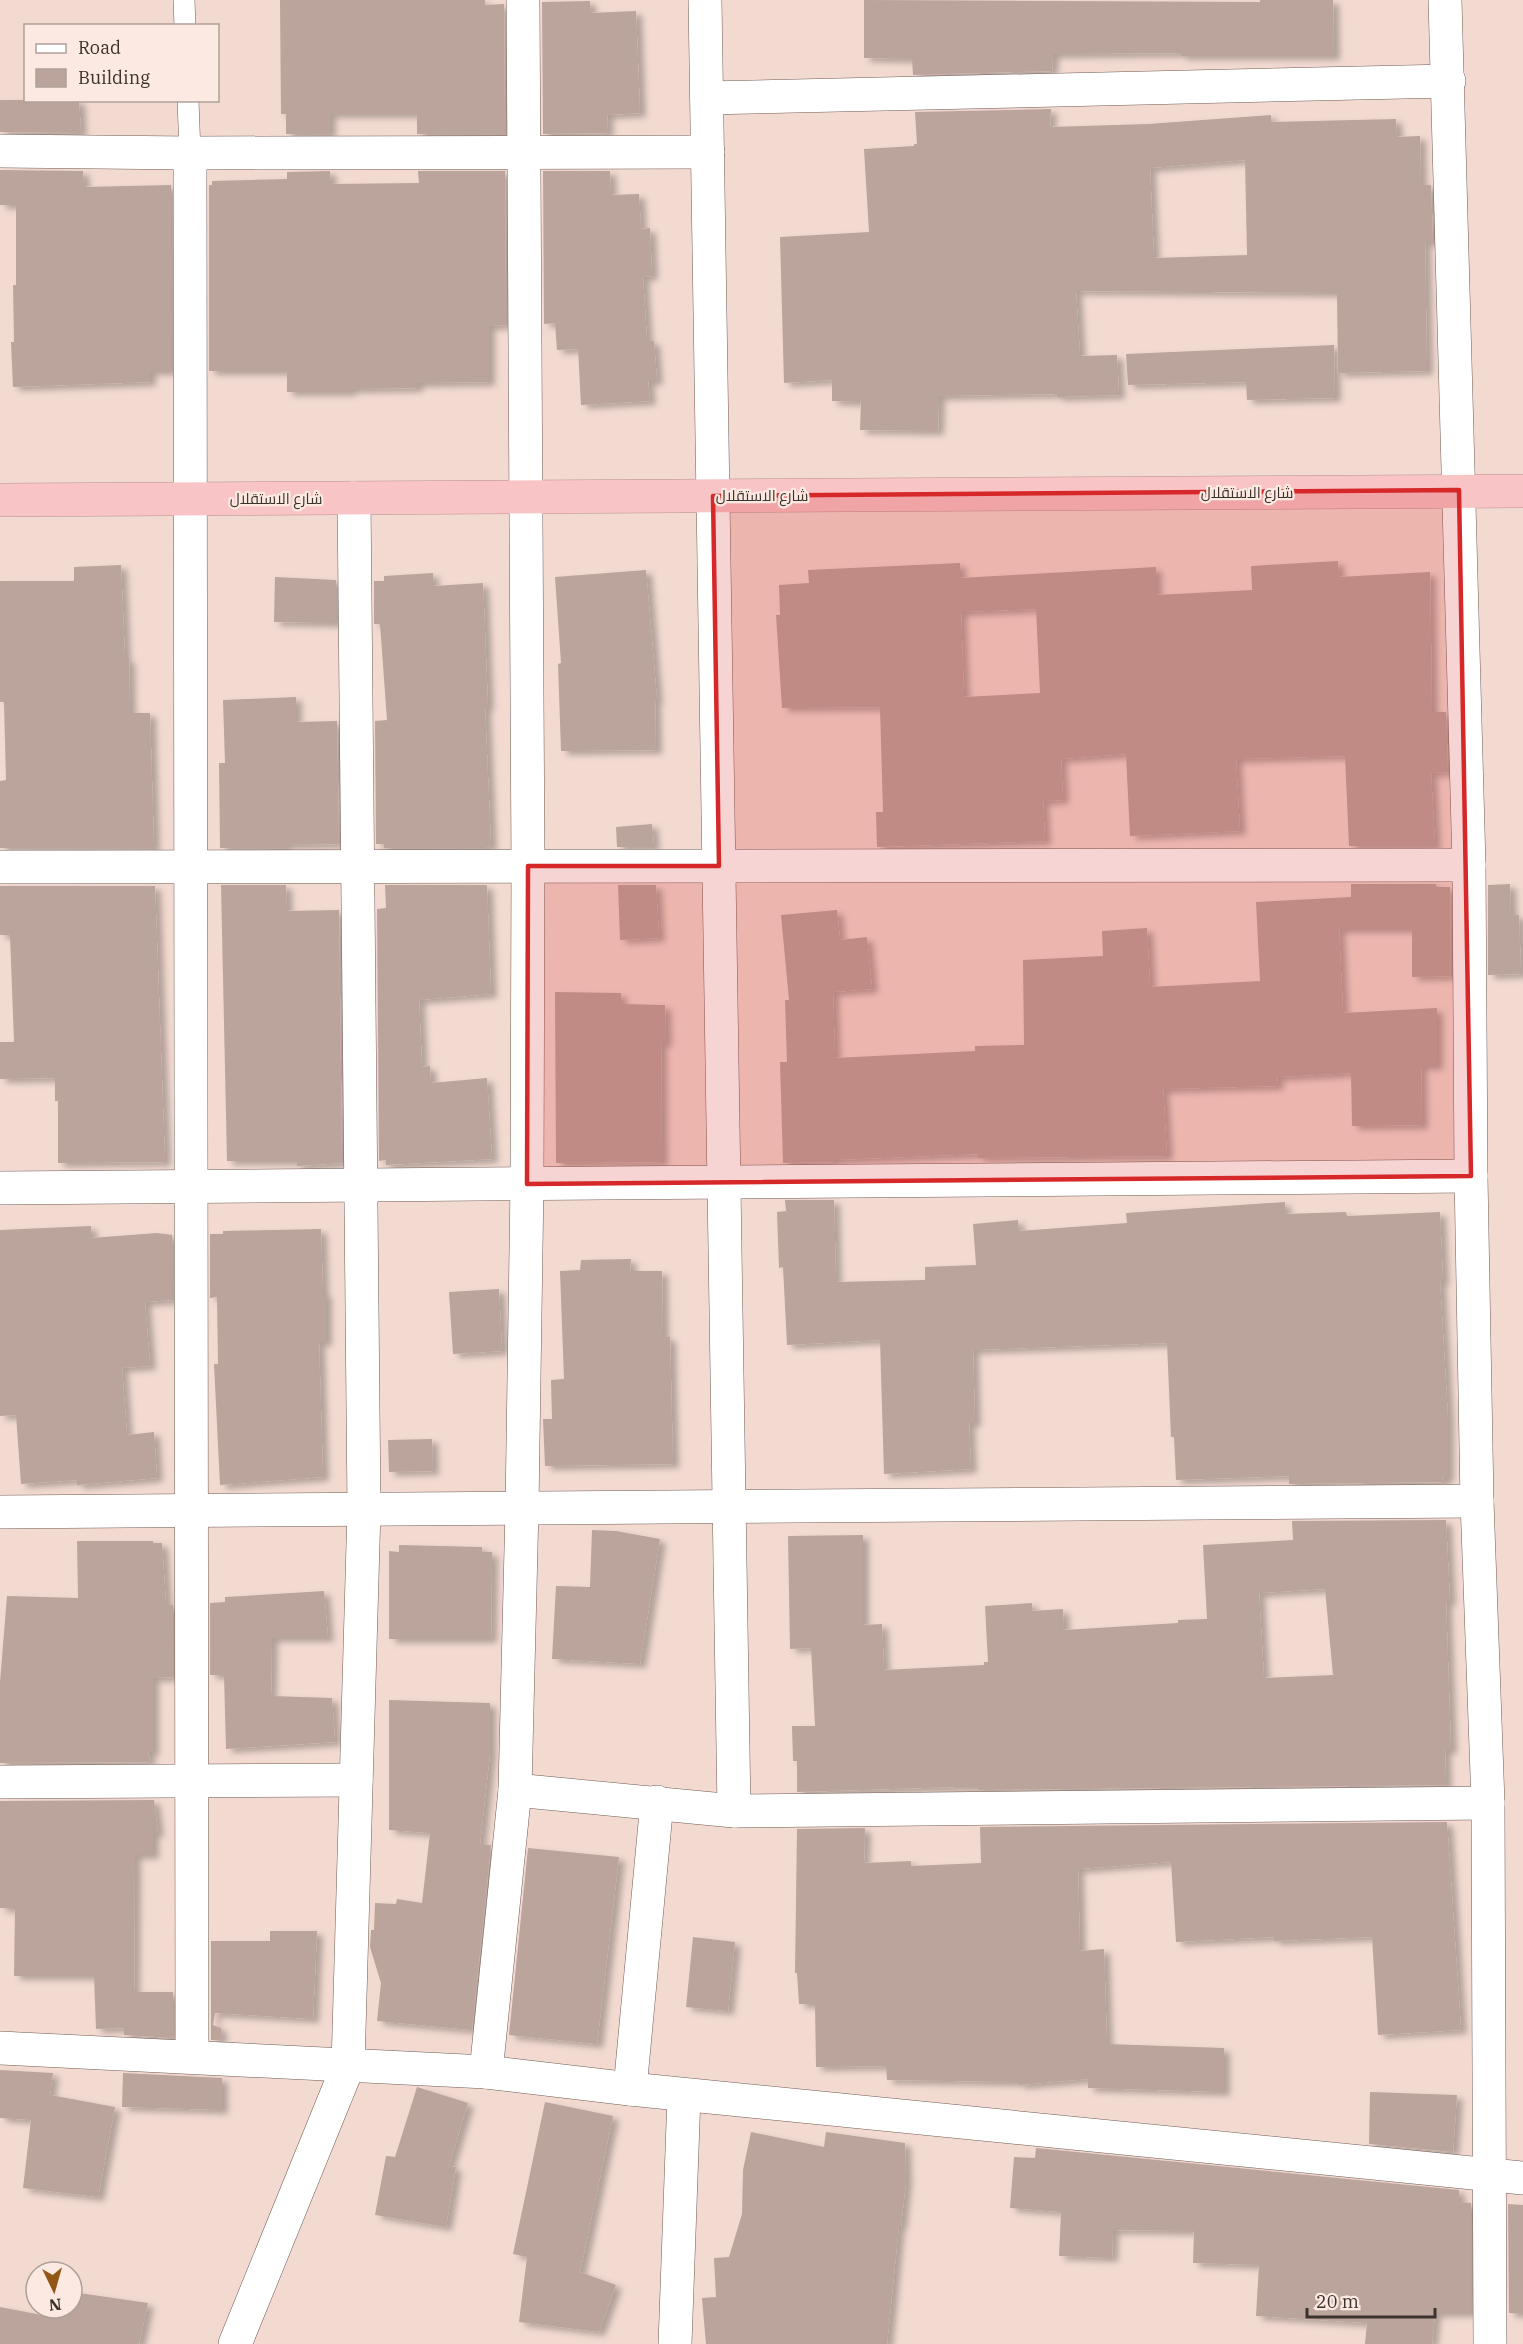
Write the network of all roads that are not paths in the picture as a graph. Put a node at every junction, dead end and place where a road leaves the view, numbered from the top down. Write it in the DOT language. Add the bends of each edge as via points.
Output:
graph roads {
  1 [pos="184,0"];
  2 [pos="523,0"];
  3 [pos="705,0"];
  4 [pos="1445,0"];
  5 [pos="185,24"];
  6 [pos="1449,81"];
  7 [pos="706,98"];
  8 [pos="188,102"];
  9 [pos="0,151"];
  10 [pos="524,151"];
  11 [pos="708,152"];
  12 [pos="190,153"];
  13 [pos="1459,490"];
  14 [pos="1523,491"];
  15 [pos="713,496"];
  16 [pos="527,497"];
  17 [pos="191,498"];
  18 [pos="354,498"];
  19 [pos="0,500"];
  20 [pos="1469,865"];
  21 [pos="528,866"];
  22 [pos="719,866"];
  23 [pos="0,867"];
  24 [pos="191,867"];
  25 [pos="356,867"];
  26 [pos="1471,1176"];
  27 [pos="723,1182"];
  28 [pos="527,1184"];
  29 [pos="359,1185"];
  30 [pos="192,1186"];
  31 [pos="0,1188"];
  32 [pos="1477,1501"];
  33 [pos="729,1506"];
  34 [pos="522,1508"];
  35 [pos="364,1509"];
  36 [pos="192,1510"];
  37 [pos="0,1512"];
  38 [pos="356,1780"];
  39 [pos="192,1781"];
  40 [pos="0,1782"];
  41 [pos="515,1790"];
  42 [pos="657,1802"];
  43 [pos="1488,1803"];
  44 [pos="734,1811"];
  45 [pos="0,2048"];
  46 [pos="192,2057"];
  47 [pos="348,2066"];
  48 [pos="486,2072"];
  49 [pos="630,2089"];
  50 [pos="684,2095"];
  51 [pos="1489,2174"];
  52 [pos="1523,2178"];
  53 [pos="235,2344"];
  54 [pos="675,2344"];
  55 [pos="1490,2344"];
  1 -- 5 [label="lane"];
  2 -- 10 [label="street"];
  3 -- 7 [label="street"];
  4 -- 6 [label="street"];
  6 -- 7 [label="street"];
  6 -- 13 [label="street"];
  7 -- 11 [label="street"];
  8 -- 12 [label="lane"];
  9 -- 12 [label="street"];
  10 -- 11 [label="street"];
  10 -- 12 [label="street"];
  10 -- 16 [label="street"];
  11 -- 15 [label="street"];
  12 -- 17 [label="street"];
  13 -- 14 [label="highway, شارع الاستقلال"];
  13 -- 15 [label="highway, شارع الاستقلال"];
  13 -- 20 [label="street"];
  15 -- 16 [label="highway, شارع الاستقلال"];
  15 -- 22 [label="street"];
  16 -- 18 [label="highway, شارع الاستقلال"];
  16 -- 21 [label="street"];
  17 -- 18 [label="highway, شارع الاستقلال"];
  17 -- 19 [label="highway, شارع الاستقلال"];
  17 -- 24 [label="street"];
  18 -- 25 [label="street"];
  20 -- 22 [label="street"];
  20 -- 26 [label="street"];
  21 -- 22 [label="street"];
  21 -- 25 [label="street"];
  21 -- 28 [label="street"];
  22 -- 27 [label="street"];
  23 -- 24 [label="street"];
  24 -- 25 [label="street"];
  24 -- 30 [label="street"];
  25 -- 29 [label="street"];
  26 -- 27 [label="street"];
  26 -- 32 [label="street"];
  27 -- 28 [label="street"];
  27 -- 33 [label="street"];
  28 -- 29 [label="street"];
  28 -- 34 [label="street"];
  29 -- 30 [label="street"];
  29 -- 35 [label="street"];
  30 -- 31 [label="street"];
  30 -- 36 [label="street"];
  32 -- 33 [label="street"];
  32 -- 43 [label="street"];
  33 -- 34 [label="street"];
  33 -- 44 [label="street"];
  34 -- 35 [label="street"];
  34 -- 41 [label="street"];
  35 -- 36 [label="street"];
  35 -- 38 [label="street"];
  36 -- 37 [label="street"];
  36 -- 39 [label="street"];
  38 -- 39 [label="street"];
  38 -- 47 [label="street"];
  39 -- 40 [label="street"];
  39 -- 46 [label="street"];
  41 -- 42 [label="street"];
  41 -- 48 [label="street"];
  42 -- 44 [label="street"];
  42 -- 49 [label="street"];
  43 -- 44 [label="street"];
  43 -- 51 [label="street"];
  45 -- 46 [label="street"];
  46 -- 47 [label="street"];
  47 -- 48 [label="street"];
  47 -- 53 [label="street"];
  48 -- 49 [label="street"];
  49 -- 50 [label="street"];
  50 -- 51 [label="street"];
  50 -- 54 [label="street"];
  51 -- 52 [label="street"];
  51 -- 55 [label="street"];
}
